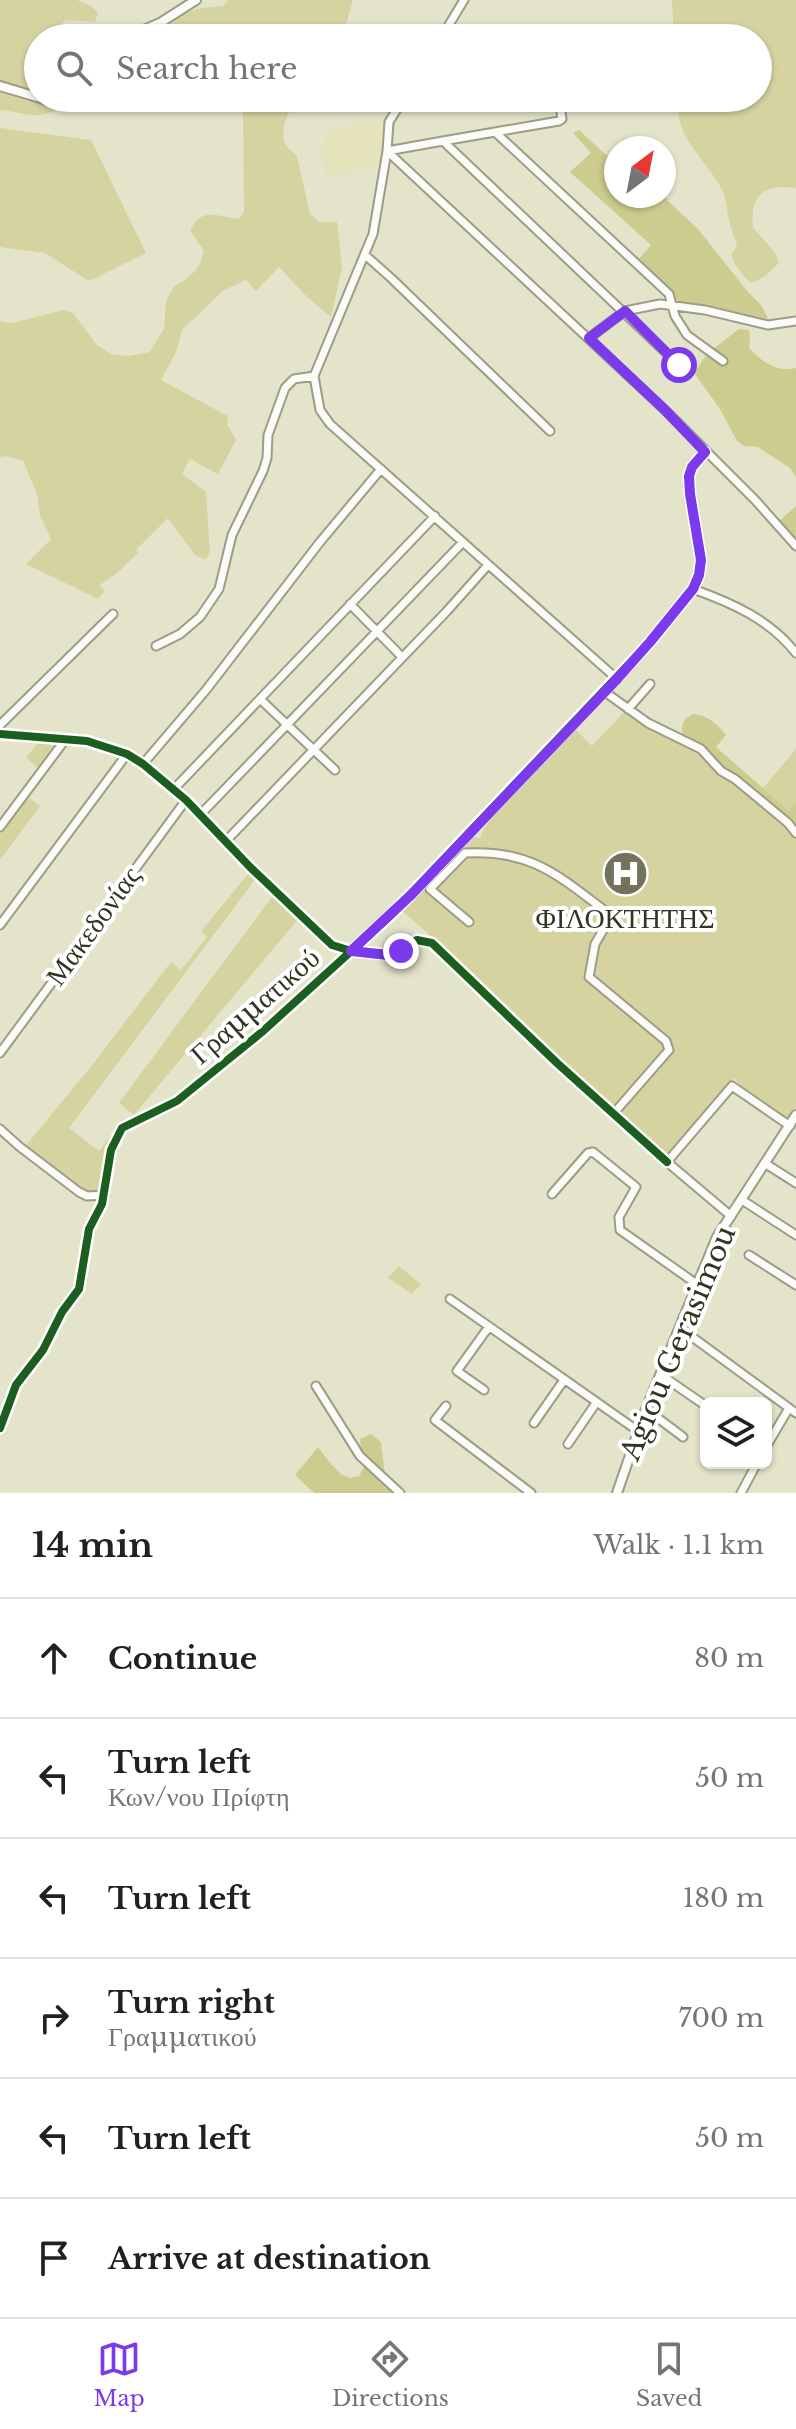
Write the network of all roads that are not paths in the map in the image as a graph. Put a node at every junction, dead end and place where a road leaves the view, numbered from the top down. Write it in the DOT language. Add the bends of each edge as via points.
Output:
graph roads {
  1 [pos="196,0"];
  2 [pos="464,0"];
  3 [pos="158,24"];
  4 [pos="449,24"];
  5 [pos="0,86"];
  6 [pos="24,93"];
  7 [pos="395,112"];
  8 [pos="561,112"];
  9 [pos="495,132"];
  10 [pos="443,141"];
  11 [pos="387,151"];
  12 [pos="365,255"];
  13 [pos="674,306"];
  14 [pos="625,311"];
  15 [pos="796,321"];
  16 [pos="589,338"];
  17 [pos="723,361"];
  18 [pos="679,365"];
  19 [pos="314,376"];
  20 [pos="550,431"];
  21 [pos="705,452"];
  22 [pos="381,469"];
  23 [pos="435,516"];
  24 [pos="463,542"];
  25 [pos="796,546"];
  26 [pos="488,565"];
  27 [pos="693,589"];
  28 [pos="350,604"];
  29 [pos="113,614"];
  30 [pos="376,631"];
  31 [pos="156,646"];
  32 [pos="796,653"];
  33 [pos="402,657"];
  34 [pos="617,679"];
  35 [pos="650,684"];
  36 [pos="605,692"];
  37 [pos="260,699"];
  38 [pos="628,709"];
  39 [pos="0,725"];
  40 [pos="289,725"];
  41 [pos="0,734"];
  42 [pos="65,740"];
  43 [pos="314,751"];
  44 [pos="127,754"];
  45 [pos="143,764"];
  46 [pos="335,770"];
  47 [pos="174,789"];
  48 [pos="186,800"];
  49 [pos="200,815"];
  50 [pos="0,827"];
  51 [pos="796,833"];
  52 [pos="225,842"];
  53 [pos="469,922"];
  54 [pos="0,925"];
  55 [pos="351,951"];
  56 [pos="0,1053"];
  57 [pos="614,1113"];
  58 [pos="796,1115"];
  59 [pos="793,1128"];
  60 [pos="0,1129"];
  61 [pos="667,1162"];
  62 [pos="766,1164"];
  63 [pos="796,1183"];
  64 [pos="552,1194"];
  65 [pos="105,1195"];
  66 [pos="742,1200"];
  67 [pos="731,1216"];
  68 [pos="796,1235"];
  69 [pos="749,1255"];
  70 [pos="698,1285"];
  71 [pos="796,1285"];
  72 [pos="450,1299"];
  73 [pos="490,1327"];
  74 [pos="680,1328"];
  75 [pos="661,1375"];
  76 [pos="564,1380"];
  77 [pos="316,1386"];
  78 [pos="484,1390"];
  79 [pos="700,1402"];
  80 [pos="596,1403"];
  81 [pos="446,1406"];
  82 [pos="646,1409"];
  83 [pos="793,1410"];
  84 [pos="534,1423"];
  85 [pos="0,1428"];
  86 [pos="638,1431"];
  87 [pos="683,1437"];
  88 [pos="772,1439"];
  89 [pos="568,1444"];
  90 [pos="754,1469"];
  91 [pos="400,1493"];
  92 [pos="531,1493"];
  93 [pos="617,1493"];
  94 [pos="741,1493"];
  1 -- 3 [label="street"];
  2 -- 4 [label="street"];
  5 -- 6 [label="street"];
  7 -- 11 [label="street" via="389,122"];
  8 -- 9 [label="street" via="559,121"];
  9 -- 10 [label="street"];
  9 -- 13 [label="street" via="669,294"];
  10 -- 11 [label="street"];
  10 -- 14 [label="street"];
  11 -- 12 [label="street"];
  11 -- 16 [label="street"];
  12 -- 19 [label="street"];
  12 -- 20 [label="street"];
  13 -- 14 [label="street"];
  13 -- 15 [label="street" via="768,325"];
  13 -- 17 [label="street" via="687,335"];
  14 -- 16 [label="street"];
  14 -- 18 [label="street"];
  16 -- 21 [label="street"];
  19 -- 22 [label="street" via="320,410 330,424"];
  19 -- 31 [label="street" via="294,379 285,388 268,435 263,471 232,535 219,589 200,617"];
  21 -- 25 [label="street"];
  21 -- 27 [label="street, Γραμματικού" via="689,476 701,560"];
  22 -- 23 [label="street"];
  22 -- 45 [label="street"];
  23 -- 24 [label="street"];
  23 -- 28 [label="street"];
  24 -- 26 [label="street"];
  24 -- 30 [label="street"];
  26 -- 33 [label="street"];
  26 -- 34 [label="street"];
  27 -- 32 [label="street" via="748,612"];
  27 -- 34 [label="street, Γραμματικού"];
  28 -- 30 [label="street"];
  28 -- 37 [label="street"];
  29 -- 39 [label="street"];
  30 -- 33 [label="street"];
  30 -- 40 [label="street"];
  33 -- 43 [label="street"];
  34 -- 36 [label="street, Γραμματικού"];
  35 -- 38 [label="street"];
  36 -- 38 [label="street"];
  36 -- 55 [label="street, Γραμματικού"];
  37 -- 40 [label="street"];
  37 -- 47 [label="street"];
  38 -- 51 [label="street" via="701,749"];
  40 -- 43 [label="street"];
  40 -- 49 [label="street"];
  41 -- 42 [label="street"];
  42 -- 44 [label="street"];
  42 -- 50 [label="street"];
  43 -- 46 [label="street"];
  43 -- 52 [label="street"];
  44 -- 45 [label="street"];
  44 -- 54 [label="street"];
  45 -- 47 [label="street"];
  47 -- 48 [label="street"];
  48 -- 49 [label="street"];
  48 -- 56 [label="street, Μακεδονίας"];
  49 -- 52 [label="street"];
  52 -- 55 [label="street" via="327,942"];
  53 -- 57 [label="street" via="430,889 465,853 488,851 551,870 608,913 589,977 666,1041 669,1050"];
  55 -- 57 [label="street" via="393,955 415,940 432,943"];
  55 -- 65 [label="street, Γραμματικού" via="177,1101 122,1128 111,1150"];
  57 -- 61 [label="street"];
  58 -- 59 [label="street, Agiou Gerasimou"];
  59 -- 61 [label="street" via="732,1086"];
  59 -- 62 [label="street, Agiou Gerasimou"];
  60 -- 65 [label="street" via="79,1192"];
  61 -- 67 [label="street"];
  62 -- 63 [label="street"];
  62 -- 66 [label="street, Agiou Gerasimou"];
  64 -- 70 [label="street" via="593,1152 636,1187 619,1217 620,1230"];
  65 -- 85 [label="street, Γραμματικού" via="89,1229 79,1289 16,1385"];
  66 -- 67 [label="street, Agiou Gerasimou"];
  66 -- 68 [label="street"];
  67 -- 70 [label="street, Agiou Gerasimou"];
  69 -- 71 [label="street"];
  70 -- 74 [label="street, Agiou Gerasimou"];
  72 -- 73 [label="street"];
  73 -- 76 [label="street"];
  73 -- 78 [label="street" via="457,1371"];
  74 -- 75 [label="street, Agiou Gerasimou"];
  74 -- 83 [label="street"];
  75 -- 79 [label="street"];
  75 -- 82 [label="street, Agiou Gerasimou"];
  76 -- 80 [label="street"];
  76 -- 84 [label="street"];
  77 -- 91 [label="street" via="360,1456"];
  80 -- 86 [label="street"];
  80 -- 89 [label="street"];
  81 -- 92 [label="street" via="435,1420"];
  82 -- 86 [label="street, Agiou Gerasimou"];
  82 -- 87 [label="street"];
  83 -- 88 [label="street"];
  86 -- 93 [label="street, Agiou Gerasimou"];
  90 -- 94 [label="street"];
}
